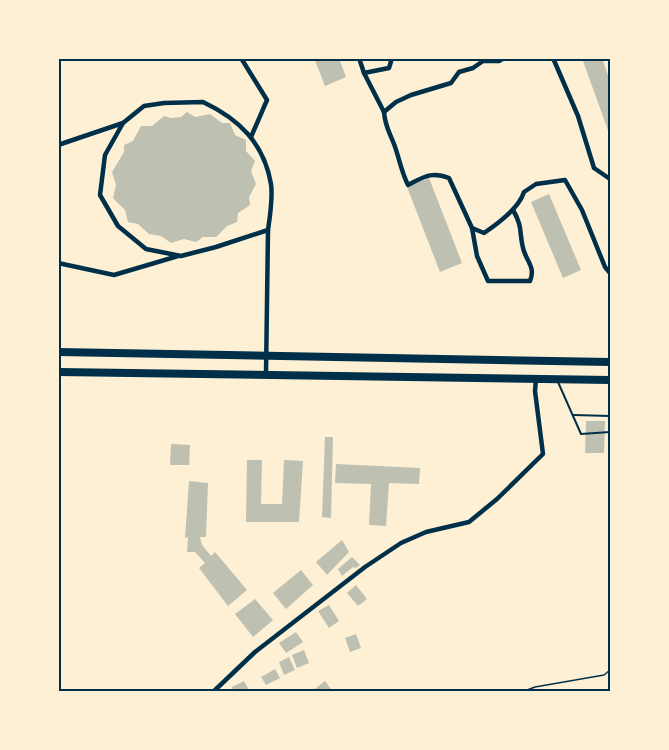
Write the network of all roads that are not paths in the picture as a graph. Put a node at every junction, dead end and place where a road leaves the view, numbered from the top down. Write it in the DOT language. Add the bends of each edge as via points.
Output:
graph roads {
  1 [pos="241,58"];
  2 [pos="358,58"];
  3 [pos="392,58"];
  4 [pos="504,58"];
  5 [pos="553,58"];
  6 [pos="364,73"];
  7 [pos="384,112"];
  8 [pos="123,123"];
  9 [pos="252,137"];
  10 [pos="58,145"];
  11 [pos="610,179"];
  12 [pos="513,210"];
  13 [pos="472,228"];
  14 [pos="268,230"];
  15 [pos="181,256"];
  16 [pos="58,262"];
  17 [pos="610,273"];
  18 [pos="58,352"];
  19 [pos="266,354"];
  20 [pos="610,362"];
  21 [pos="58,374"];
  22 [pos="266,374"];
  23 [pos="536,379"];
  24 [pos="557,379"];
  25 [pos="610,380"];
  26 [pos="573,415"];
  27 [pos="610,416"];
  28 [pos="610,432"];
  29 [pos="213,692"];
  1 -- 9 [label="street" via="267,100"];
  2 -- 6 [label="street"];
  3 -- 6 [label="street" via="389,68"];
  4 -- 7 [label="street" via="483,61 459,72 451,83 411,95"];
  5 -- 11 [label="street" via="578,116 594,168"];
  6 -- 7 [label="street"];
  7 -- 13 [label="street" via="408,185 438,173 449,178"];
  8 -- 9 [label="street" via="144,106 203,102 225,113"];
  8 -- 10 [label="street"];
  8 -- 15 [label="street" via="105,155 100,195 118,226 146,249"];
  9 -- 14 [label="street" via="271,186"];
  12 -- 13 [label="street" via="484,233"];
  12 -- 13 [label="street" via="521,223 524,252 531,263 530,281 488,281 477,256"];
  12 -- 17 [label="street" via="524,192 536,184 565,180"];
  14 -- 15 [label="street"];
  14 -- 19 [label="street"];
  15 -- 16 [label="street" via="114,274"];
  18 -- 19 [label="highway"];
  19 -- 20 [label="highway"];
  19 -- 22 [label="street"];
  21 -- 22 [label="highway"];
  22 -- 23 [label="highway"];
  23 -- 24 [label="highway"];
  23 -- 29 [label="street" via="543,454 497,499 469,522 426,532 365,567 255,652"];
  24 -- 25 [label="highway"];
  24 -- 26 [label="lane"];
  26 -- 27 [label="lane"];
  26 -- 28 [label="lane" via="581,434"];
}
